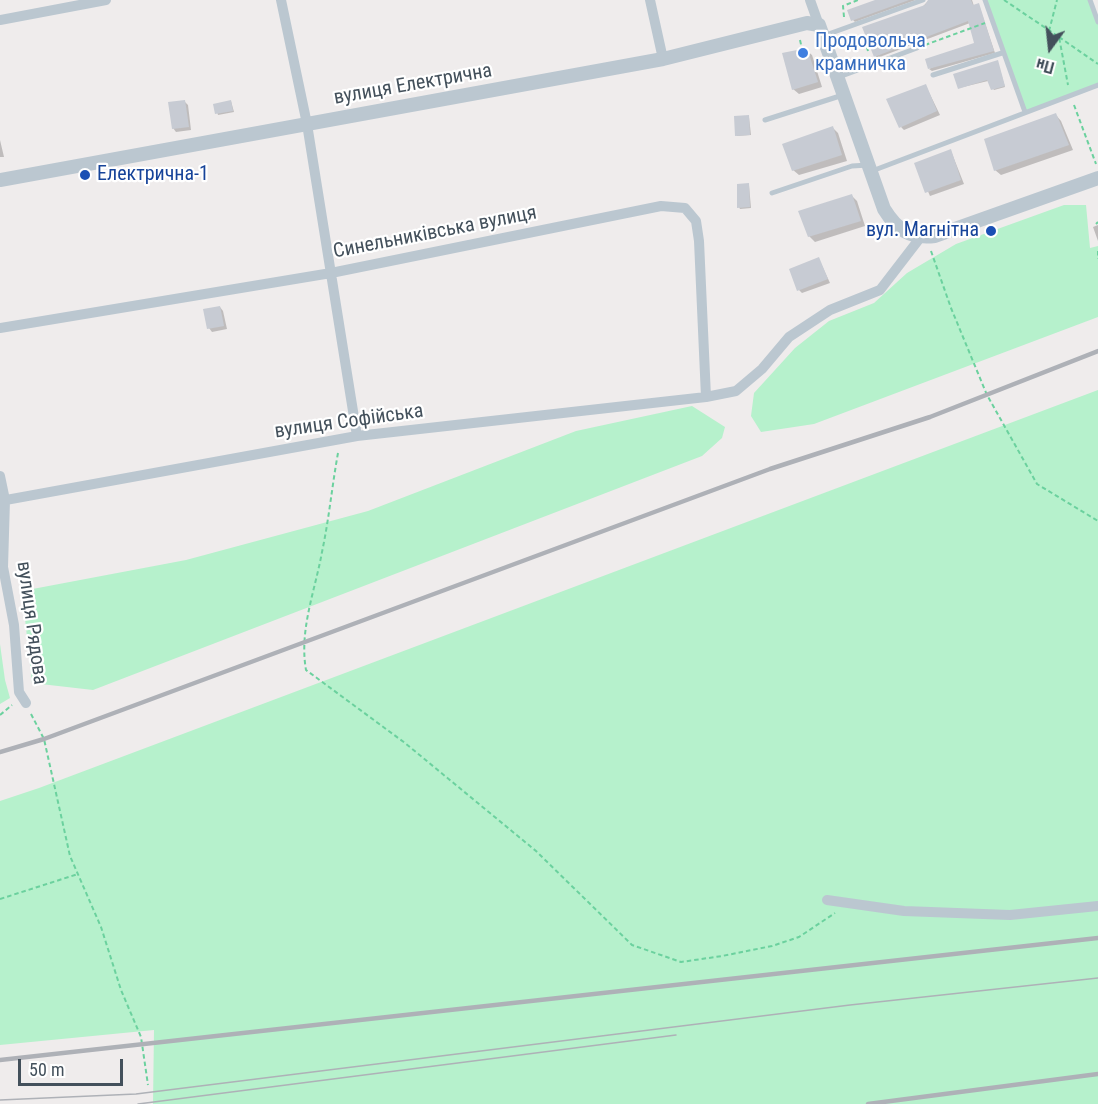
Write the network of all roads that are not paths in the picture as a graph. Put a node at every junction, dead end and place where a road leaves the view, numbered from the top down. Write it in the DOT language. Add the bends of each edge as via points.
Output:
graph roads {
  1 [pos="106,0"];
  2 [pos="281,0"];
  3 [pos="650,0"];
  4 [pos="810,0"];
  5 [pos="923,0"];
  6 [pos="985,0"];
  7 [pos="1090,0"];
  8 [pos="1096,13"];
  9 [pos="0,20"];
  10 [pos="1098,22"];
  11 [pos="821,31"];
  12 [pos="917,48"];
  13 [pos="1002,53"];
  14 [pos="663,59"];
  15 [pos="933,75"];
  16 [pos="839,78"];
  17 [pos="1098,85"];
  18 [pos="845,94"];
  19 [pos="1025,112"];
  20 [pos="765,120"];
  21 [pos="307,124"];
  22 [pos="869,168"];
  23 [pos="1098,178"];
  24 [pos="0,180"];
  25 [pos="772,193"];
  26 [pos="924,241"];
  27 [pos="331,273"];
  28 [pos="0,328"];
  29 [pos="706,398"];
  30 [pos="357,436"];
  31 [pos="0,476"];
  32 [pos="3,501"];
  33 [pos="1,567"];
  34 [pos="26,703"];
  35 [pos="827,900"];
  36 [pos="1098,906"];
  1 -- 9 [label="street"];
  2 -- 21 [label="street"];
  3 -- 14 [label="street"];
  4 -- 11 [label="street"];
  5 -- 11 [label="lane"];
  6 -- 13 [label="lane"];
  7 -- 8 [label="lane"];
  8 -- 10 [label="lane"];
  11 -- 14 [label="street, вулиця Електрична" via="807,23"];
  11 -- 16 [label="street"];
  12 -- 16 [label="lane"];
  13 -- 15 [label="lane"];
  13 -- 19 [label="lane"];
  14 -- 21 [label="street, вулиця Електрична"];
  16 -- 18 [label="street"];
  17 -- 19 [label="lane"];
  18 -- 20 [label="lane"];
  18 -- 22 [label="street"];
  19 -- 22 [label="lane"];
  21 -- 24 [label="street, вулиця Електрична"];
  21 -- 27 [label="street"];
  22 -- 25 [label="lane" via="852,166"];
  22 -- 26 [label="street" via="894,225"];
  23 -- 26 [label="street"];
  26 -- 29 [label="street, вулиця Софійська" via="880,290 830,310 789,337 736,392"];
  27 -- 28 [label="street, Синельниківська вулиця"];
  27 -- 29 [label="street, Синельниківська вулиця" via="661,206 685,208 696,220 699,242"];
  27 -- 30 [label="street"];
  29 -- 30 [label="street, вулиця Софійська"];
  30 -- 32 [label="street, вулиця Софійська"];
  31 -- 32 [label="street, вулиця Рядова"];
  32 -- 33 [label="street, вулиця Рядова"];
  33 -- 34 [label="street, вулиця Рядова" via="14,625 19,692"];
  35 -- 36 [label="street" via="904,911 1010,915"];
}
